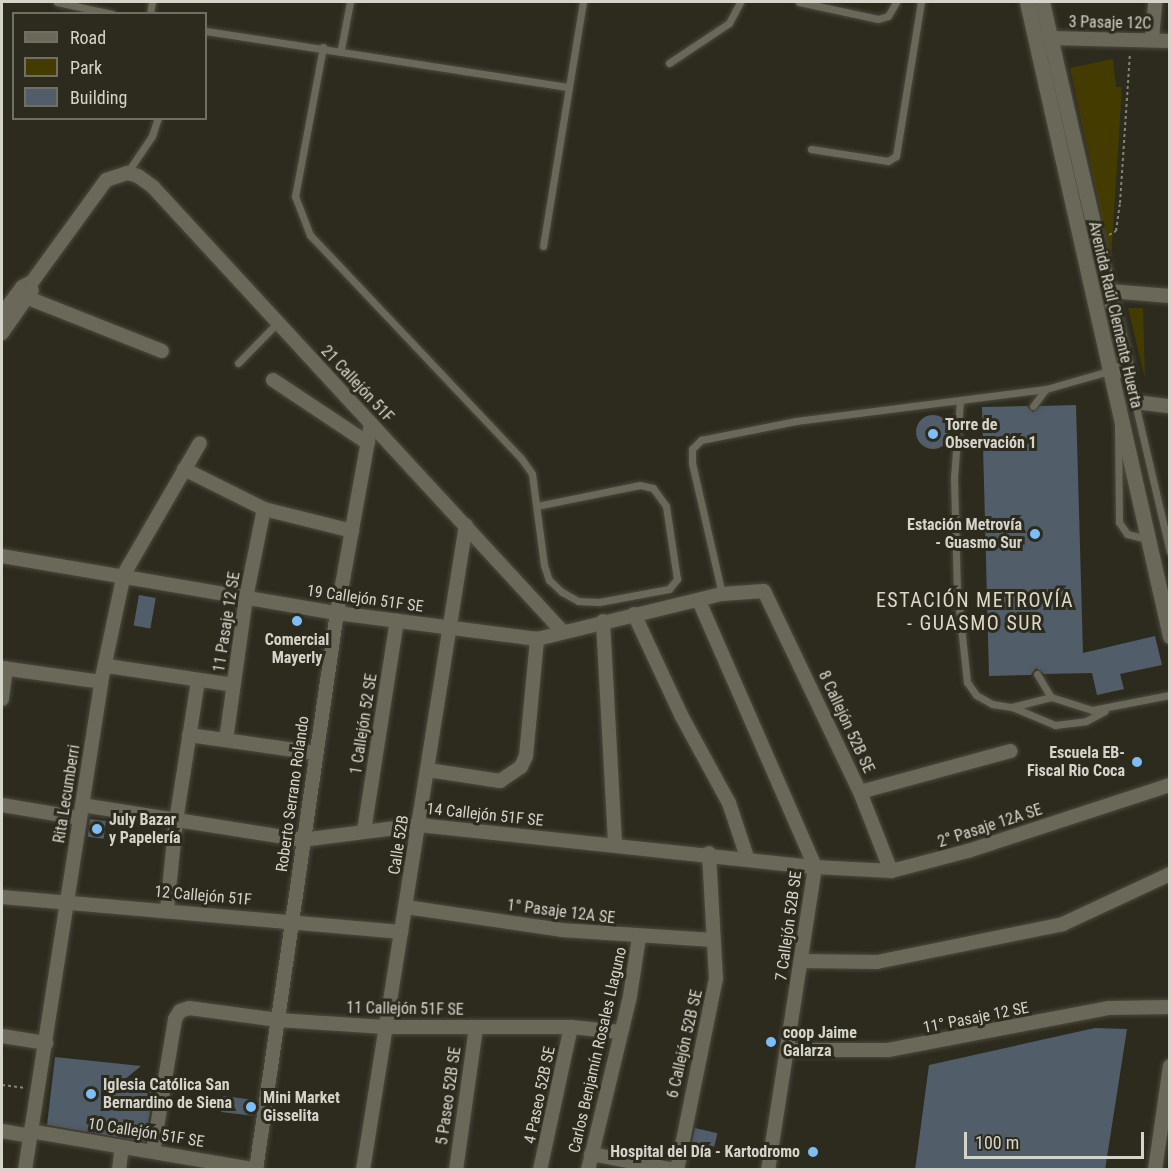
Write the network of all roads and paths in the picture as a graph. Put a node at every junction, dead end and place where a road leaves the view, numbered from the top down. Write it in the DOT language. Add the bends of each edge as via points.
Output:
graph roads {
  1 [pos="57,2"];
  2 [pos="350,2"];
  3 [pos="583,2"];
  4 [pos="740,2"];
  5 [pos="799,2"];
  6 [pos="896,2"];
  7 [pos="921,2"];
  8 [pos="1027,2"];
  9 [pos="1042,2"];
  10 [pos="1155,2"];
  11 [pos="103,12"];
  12 [pos="207,31"];
  13 [pos="1050,38"];
  14 [pos="1131,38"];
  15 [pos="1152,39"];
  16 [pos="1170,41"];
  17 [pos="323,47"];
  18 [pos="341,49"];
  19 [pos="669,63"];
  20 [pos="569,87"];
  21 [pos="157,120"];
  22 [pos="811,149"];
  23 [pos="123,174"];
  24 [pos="1098,241"];
  25 [pos="543,246"];
  26 [pos="32,282"];
  27 [pos="1109,291"];
  28 [pos="1170,296"];
  29 [pos="28,298"];
  30 [pos="2,314"];
  31 [pos="278,322"];
  32 [pos="2,333"];
  33 [pos="162,351"];
  34 [pos="238,363"];
  35 [pos="1127,369"];
  36 [pos="1109,371"];
  37 [pos="273,380"];
  38 [pos="1046,389"];
  39 [pos="960,401"];
  40 [pos="1135,402"];
  41 [pos="1033,406"];
  42 [pos="1170,406"];
  43 [pos="1119,416"];
  44 [pos="371,424"];
  45 [pos="200,443"];
  46 [pos="368,443"];
  47 [pos="184,469"];
  48 [pos="537,506"];
  49 [pos="264,509"];
  50 [pos="466,525"];
  51 [pos="352,531"];
  52 [pos="1147,539"];
  53 [pos="1170,552"];
  54 [pos="2,556"];
  55 [pos="124,574"];
  56 [pos="764,591"];
  57 [pos="722,594"];
  58 [pos="246,598"];
  59 [pos="699,601"];
  60 [pos="337,613"];
  61 [pos="634,614"];
  62 [pos="397,621"];
  63 [pos="603,621"];
  64 [pos="451,628"];
  65 [pos="562,631"];
  66 [pos="1170,636"];
  67 [pos="537,639"];
  68 [pos="107,666"];
  69 [pos="4,668"];
  70 [pos="1037,674"];
  71 [pos="198,681"];
  72 [pos="101,682"];
  73 [pos="234,685"];
  74 [pos="1170,694"];
  75 [pos="1051,697"];
  76 [pos="2,699"];
  77 [pos="1012,707"];
  78 [pos="1107,710"];
  79 [pos="189,735"];
  80 [pos="226,740"];
  81 [pos="1011,752"];
  82 [pos="316,753"];
  83 [pos="428,770"];
  84 [pos="1170,785"];
  85 [pos="860,792"];
  86 [pos="2,806"];
  87 [pos="81,812"];
  88 [pos="176,821"];
  89 [pos="419,825"];
  90 [pos="364,831"];
  91 [pos="302,840"];
  92 [pos="615,844"];
  93 [pos="709,853"];
  94 [pos="747,857"];
  95 [pos="815,867"];
  96 [pos="891,871"];
  97 [pos="1170,874"];
  98 [pos="2,897"];
  99 [pos="68,902"];
  100 [pos="406,907"];
  101 [pos="167,909"];
  102 [pos="291,921"];
  103 [pos="401,932"];
  104 [pos="639,937"];
  105 [pos="713,940"];
  106 [pos="801,961"];
  107 [pos="1170,1007"];
  108 [pos="278,1020"];
  109 [pos="385,1027"];
  110 [pos="476,1027"];
  111 [pos="571,1027"];
  112 [pos="621,1032"];
  113 [pos="2,1036"];
  114 [pos="46,1043"];
  115 [pos="788,1050"];
  116 [pos="1170,1066"];
  117 [pos="2,1085"];
  118 [pos="38,1090"];
  119 [pos="2,1131"];
  120 [pos="1165,1132"];
  121 [pos="30,1133"];
  122 [pos="122,1148"];
  123 [pos="153,1151"];
  124 [pos="591,1154"];
  125 [pos="256,1169"];
  126 [pos="25,1170"];
  127 [pos="119,1170"];
  128 [pos="363,1170"];
  129 [pos="456,1170"];
  130 [pos="540,1170"];
  131 [pos="588,1170"];
  132 [pos="676,1170"];
  133 [pos="768,1170"];
  134 [pos="1155,1170"];
  1 -- 11 [label="lane"];
  2 -- 18 [label="lane"];
  3 -- 20 [label="lane"];
  4 -- 19 [label="lane" via="729,22"];
  5 -- 6 [label="lane" via="878,19 888,16"];
  7 -- 22 [label="lane" via="896,156 888,161"];
  8 -- 36 [label="street, Avenida Raúl Clemente Huerta"];
  9 -- 13 [label="street, Avenida Raúl Clemente Huerta"];
  10 -- 15 [label="street"];
  12 -- 17 [label="lane"];
  13 -- 14 [label="street, 3 Pasaje 12C"];
  13 -- 24 [label="street, Avenida Raúl Clemente Huerta"];
  14 -- 15 [label="street, 3 Pasaje 12C"];
  14 -- 24 [label="path" via="1116,231"];
  15 -- 16 [label="street, 3 Pasaje 12C"];
  17 -- 18 [label="lane"];
  17 -- 48 [label="lane" via="295,196 304,225 521,458 532,474"];
  18 -- 20 [label="lane"];
  20 -- 25 [label="lane"];
  21 -- 23 [label="lane" via="152,136"];
  23 -- 26 [label="street" via="106,180"];
  23 -- 31 [label="street, 21 Callejón 51F" via="153,187"];
  24 -- 27 [label="street, Avenida Raúl Clemente Huerta"];
  26 -- 29 [label="street"];
  26 -- 30 [label="street" via="22,287"];
  27 -- 28 [label="street"];
  27 -- 35 [label="street, Avenida Raúl Clemente Huerta"];
  29 -- 32 [label="street"];
  29 -- 33 [label="street"];
  31 -- 34 [label="lane"];
  31 -- 44 [label="street, 21 Callejón 51F"];
  35 -- 36 [label="street"];
  35 -- 40 [label="lane, Avenida Raúl Clemente Huerta"];
  36 -- 38 [label="lane"];
  36 -- 43 [label="street, Avenida Raúl Clemente Huerta"];
  37 -- 46 [label="street"];
  38 -- 39 [label="lane"];
  38 -- 41 [label="lane"];
  39 -- 57 [label="lane" via="796,421 701,440 692,449 692,463"];
  39 -- 77 [label="lane" via="954,478 963,670 976,695 992,704"];
  40 -- 42 [label="street"];
  40 -- 53 [label="lane, Avenida Raúl Clemente Huerta"];
  43 -- 52 [label="street, Avenida Raúl Clemente Huerta"];
  43 -- 52 [label="lane" via="1115,441 1119,522 1127,534"];
  44 -- 46 [label="street, Roberto Serrano Rolando"];
  44 -- 50 [label="street, 21 Callejón 51F"];
  45 -- 47 [label="street, Rita Lecumberri"];
  46 -- 51 [label="street, Roberto Serrano Rolando"];
  47 -- 49 [label="street"];
  47 -- 55 [label="street, Rita Lecumberri"];
  48 -- 48 [label="lane" via="549,580 578,601 639,596 669,589 677,579 666,506 654,488 640,485"];
  49 -- 51 [label="street"];
  49 -- 58 [label="street, 11 Pasaje 12 SE"];
  50 -- 64 [label="street, Calle 52B"];
  50 -- 65 [label="street, 21 Callejón 51F"];
  51 -- 60 [label="street, Roberto Serrano Rolando"];
  52 -- 66 [label="street, Avenida Raúl Clemente Huerta"];
  54 -- 55 [label="street, 19 Callejón 51F SE"];
  55 -- 58 [label="street, 19 Callejón 51F SE"];
  55 -- 68 [label="street, Rita Lecumberri"];
  56 -- 57 [label="street, 19 Callejón 51F SE"];
  56 -- 85 [label="street, 8 Callejón 52B SE"];
  57 -- 59 [label="street, 19 Callejón 51F SE"];
  58 -- 60 [label="street, 19 Callejón 51F SE"];
  58 -- 73 [label="street, 11 Pasaje 12 SE"];
  59 -- 61 [label="street, 19 Callejón 51F SE"];
  59 -- 95 [label="street, 7 Callejón 52B SE"];
  60 -- 62 [label="street, 19 Callejón 51F SE"];
  60 -- 82 [label="street, Roberto Serrano Rolando"];
  61 -- 63 [label="street, 19 Callejón 51F SE"];
  61 -- 94 [label="street" via="681,716 729,803"];
  62 -- 64 [label="street, 19 Callejón 51F SE"];
  62 -- 90 [label="street, 1 Callejón 52 SE"];
  63 -- 65 [label="street, 19 Callejón 51F SE"];
  63 -- 92 [label="street"];
  64 -- 67 [label="street, 19 Callejón 51F SE"];
  64 -- 83 [label="street, Calle 52B"];
  65 -- 67 [label="street, 19 Callejón 51F SE"];
  67 -- 83 [label="street" via="526,756 521,767 500,781"];
  68 -- 71 [label="street"];
  68 -- 72 [label="street, Rita Lecumberri"];
  69 -- 72 [label="street"];
  69 -- 76 [label="street"];
  70 -- 75 [label="lane"];
  71 -- 73 [label="street"];
  71 -- 79 [label="street, 11 Pasaje 12 SE"];
  72 -- 87 [label="street, Rita Lecumberri"];
  73 -- 80 [label="street, 11 Pasaje 12 SE"];
  74 -- 78 [label="lane"];
  75 -- 77 [label="lane"];
  75 -- 78 [label="lane" via="1092,710"];
  77 -- 78 [label="lane" via="1055,724 1086,721"];
  79 -- 80 [label="street"];
  79 -- 88 [label="street, 11 Pasaje 12 SE"];
  80 -- 82 [label="street"];
  81 -- 85 [label="street"];
  82 -- 91 [label="street, Roberto Serrano Rolando"];
  83 -- 89 [label="street, Calle 52B"];
  84 -- 96 [label="street, 2° Pasaje 12A SE" via="968,851"];
  85 -- 96 [label="street, 8 Callejón 52B SE"];
  86 -- 87 [label="street, 14 Callejón 51F SE"];
  87 -- 88 [label="street, 14 Callejón 51F SE"];
  87 -- 99 [label="street, Rita Lecumberri"];
  88 -- 91 [label="street, 14 Callejón 51F SE"];
  88 -- 101 [label="street, 11 Pasaje 12 SE"];
  89 -- 90 [label="street, 14 Callejón 51F SE"];
  89 -- 92 [label="street, 14 Callejón 51F SE"];
  89 -- 100 [label="street, Calle 52B"];
  90 -- 91 [label="street, 14 Callejón 51F SE"];
  91 -- 102 [label="street, Roberto Serrano Rolando"];
  92 -- 93 [label="street, 14 Callejón 51F SE"];
  93 -- 94 [label="street, 14 Callejón 51F SE"];
  93 -- 105 [label="street, 6 Callejón 52B SE"];
  94 -- 95 [label="street, 14 Callejón 51F SE"];
  95 -- 96 [label="street, 2° Pasaje 12A SE"];
  95 -- 106 [label="street, 7 Callejón 52B SE"];
  97 -- 106 [label="street" via="1063,924 877,962"];
  98 -- 99 [label="street, 12 Callejón 51F"];
  99 -- 101 [label="street, 12 Callejón 51F"];
  99 -- 114 [label="street, Rita Lecumberri"];
  100 -- 103 [label="street, Calle 52B"];
  100 -- 104 [label="street, 1° Pasaje 12A SE"];
  101 -- 102 [label="street, 12 Callejón 51F"];
  102 -- 103 [label="street, 12 Callejón 51F"];
  102 -- 108 [label="street, Roberto Serrano Rolando"];
  103 -- 109 [label="street, Calle 52B"];
  104 -- 105 [label="street, 1° Pasaje 12A SE"];
  104 -- 112 [label="street, Carlos Benjamín Rosales Llaguno"];
  105 -- 132 [label="street, 6 Callejón 52B SE" via="716,979"];
  106 -- 115 [label="street, 7 Callejón 52B SE"];
  107 -- 115 [label="street, 11° Pasaje 12 SE" via="1108,1008 888,1050"];
  108 -- 109 [label="street, 11 Callejón 51F SE"];
  108 -- 123 [label="street, 11 Callejón 51F SE" via="189,1008 180,1011 175,1019"];
  108 -- 125 [label="street, Roberto Serrano Rolando"];
  109 -- 110 [label="street, 11 Callejón 51F SE"];
  109 -- 128 [label="street, Calle 52B"];
  110 -- 111 [label="street, 11 Callejón 51F SE"];
  110 -- 129 [label="street, 5 Paseo 52B SE"];
  111 -- 112 [label="street, 11 Callejón 51F SE"];
  111 -- 130 [label="street, 4 Paseo 52B SE"];
  112 -- 124 [label="street, Carlos Benjamín Rosales Llaguno"];
  113 -- 114 [label="street"];
  114 -- 118 [label="street, Rita Lecumberri"];
  115 -- 133 [label="street, 7 Callejón 52B SE"];
  116 -- 120 [label="street"];
  117 -- 118 [label="path"];
  118 -- 121 [label="street, Rita Lecumberri"];
  119 -- 121 [label="street, 10 Callejón 51F SE"];
  120 -- 134 [label="street"];
  121 -- 122 [label="street, 10 Callejón 51F SE"];
  121 -- 126 [label="street, Rita Lecumberri"];
  122 -- 123 [label="street, 10 Callejón 51F SE"];
  122 -- 127 [label="street"];
  123 -- 125 [label="street, 10 Callejón 51F SE"];
  124 -- 131 [label="street, Carlos Benjamín Rosales Llaguno"];
  124 -- 132 [label="street"];
}
